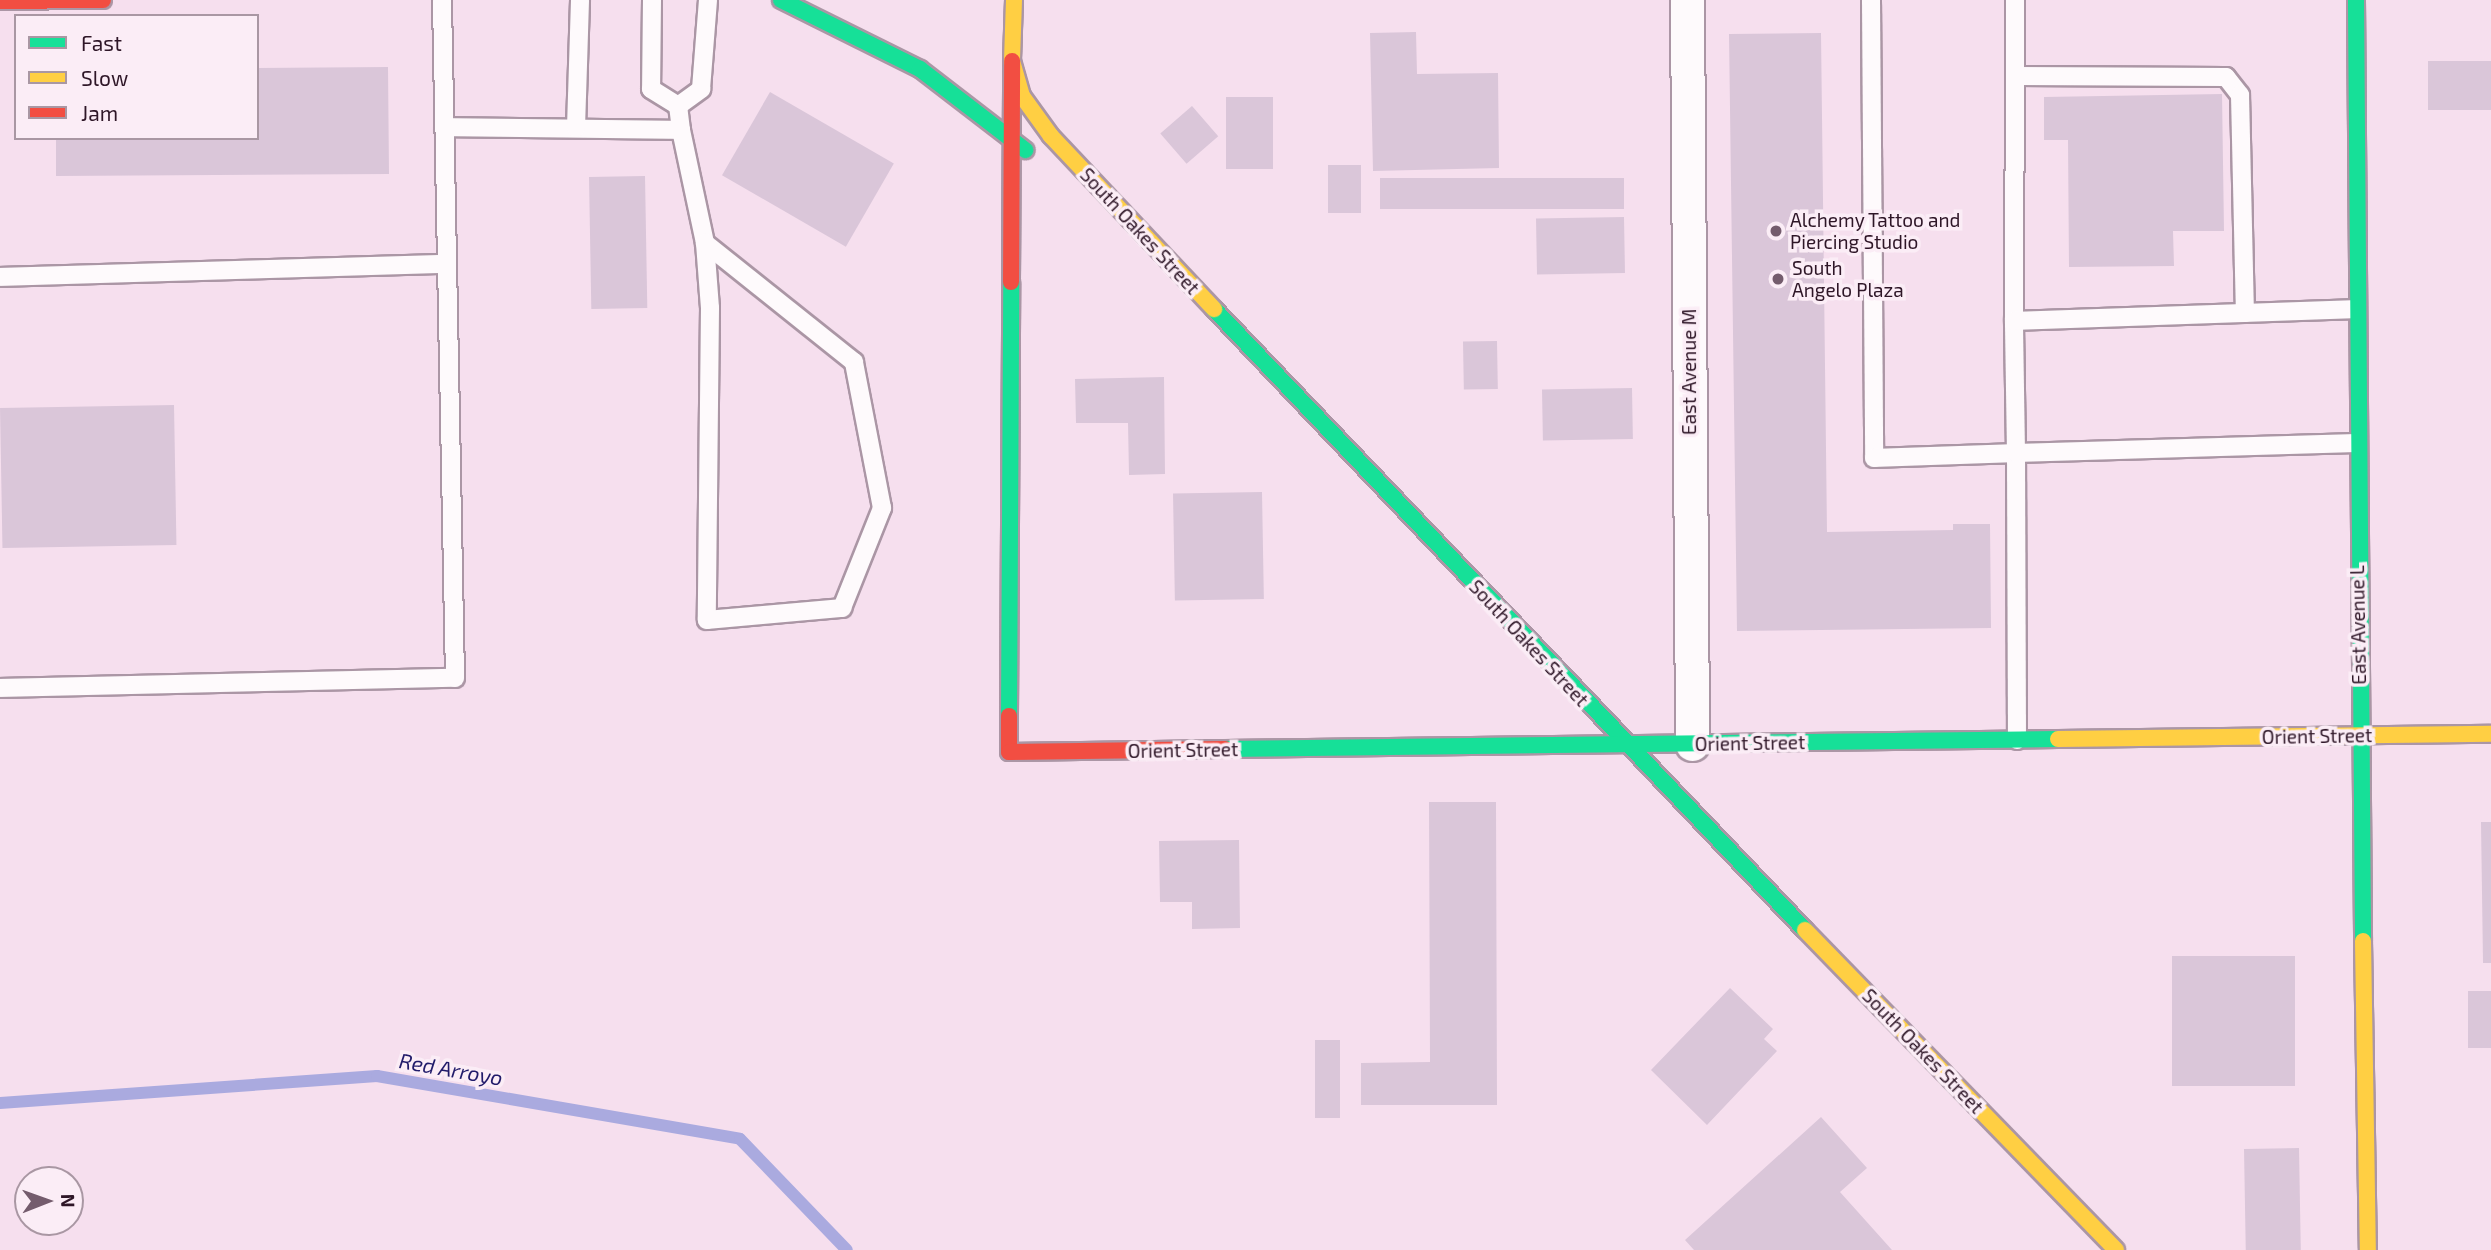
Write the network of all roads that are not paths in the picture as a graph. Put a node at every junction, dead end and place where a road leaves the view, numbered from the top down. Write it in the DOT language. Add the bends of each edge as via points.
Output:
graph roads {
  1 [pos="103,0"];
  2 [pos="442,0"];
  3 [pos="580,0"];
  4 [pos="652,0"];
  5 [pos="708,0"];
  6 [pos="781,0"];
  7 [pos="1014,0"];
  8 [pos="1687,0"];
  9 [pos="1871,0"];
  10 [pos="2015,0"];
  11 [pos="2356,0"];
  12 [pos="0,1"];
  13 [pos="1012,61"];
  14 [pos="2016,76"];
  15 [pos="678,106"];
  16 [pos="444,127"];
  17 [pos="576,128"];
  18 [pos="681,130"];
  19 [pos="1012,142"];
  20 [pos="1101,190"];
  21 [pos="705,243"];
  22 [pos="447,264"];
  23 [pos="0,277"];
  24 [pos="2357,309"];
  25 [pos="2245,313"];
  26 [pos="2014,321"];
  27 [pos="2356,443"];
  28 [pos="2017,453"];
  29 [pos="0,688"];
  30 [pos="2491,734"];
  31 [pos="2359,735"];
  32 [pos="2017,740"];
  33 [pos="1692,744"];
  34 [pos="1625,745"];
  35 [pos="2116,1250"];
  36 [pos="2368,1250"];
  1 -- 12 [label="main road"];
  2 -- 16 [label="lane"];
  3 -- 17 [label="lane"];
  4 -- 15 [label="lane" via="651,89"];
  5 -- 15 [label="lane" via="701,89"];
  6 -- 19 [label="main road" via="920,69 977,109"];
  7 -- 13 [label="main road, South Oakes Street"];
  8 -- 33 [label="street, East Avenue M"];
  9 -- 28 [label="lane" via="1874,458"];
  10 -- 14 [label="lane"];
  11 -- 24 [label="main road, East Avenue L"];
  13 -- 19 [label="main road"];
  13 -- 20 [label="main road, South Oakes Street" via="1022,96 1051,136"];
  14 -- 25 [label="lane" via="2226,77 2240,95"];
  14 -- 26 [label="lane"];
  15 -- 18 [label="lane"];
  16 -- 17 [label="lane"];
  16 -- 22 [label="lane"];
  17 -- 18 [label="lane"];
  18 -- 21 [label="lane"];
  19 -- 20 [label="main road"];
  19 -- 34 [label="main road, Orient Street" via="1009,752"];
  20 -- 34 [label="main road, South Oakes Street"];
  21 -- 21 [label="lane" via="710,308 708,620 842,608 882,509 854,362"];
  22 -- 23 [label="lane"];
  22 -- 29 [label="lane" via="455,678"];
  24 -- 25 [label="lane"];
  24 -- 27 [label="main road, East Avenue L"];
  25 -- 26 [label="lane"];
  26 -- 28 [label="lane"];
  27 -- 28 [label="lane"];
  27 -- 31 [label="main road, East Avenue L"];
  28 -- 32 [label="lane"];
  30 -- 31 [label="main road, Orient Street"];
  31 -- 32 [label="main road, Orient Street"];
  31 -- 36 [label="main road, East Avenue L"];
  32 -- 33 [label="main road, Orient Street"];
  33 -- 34 [label="main road, Orient Street"];
  34 -- 35 [label="main road, South Oakes Street"];
}
